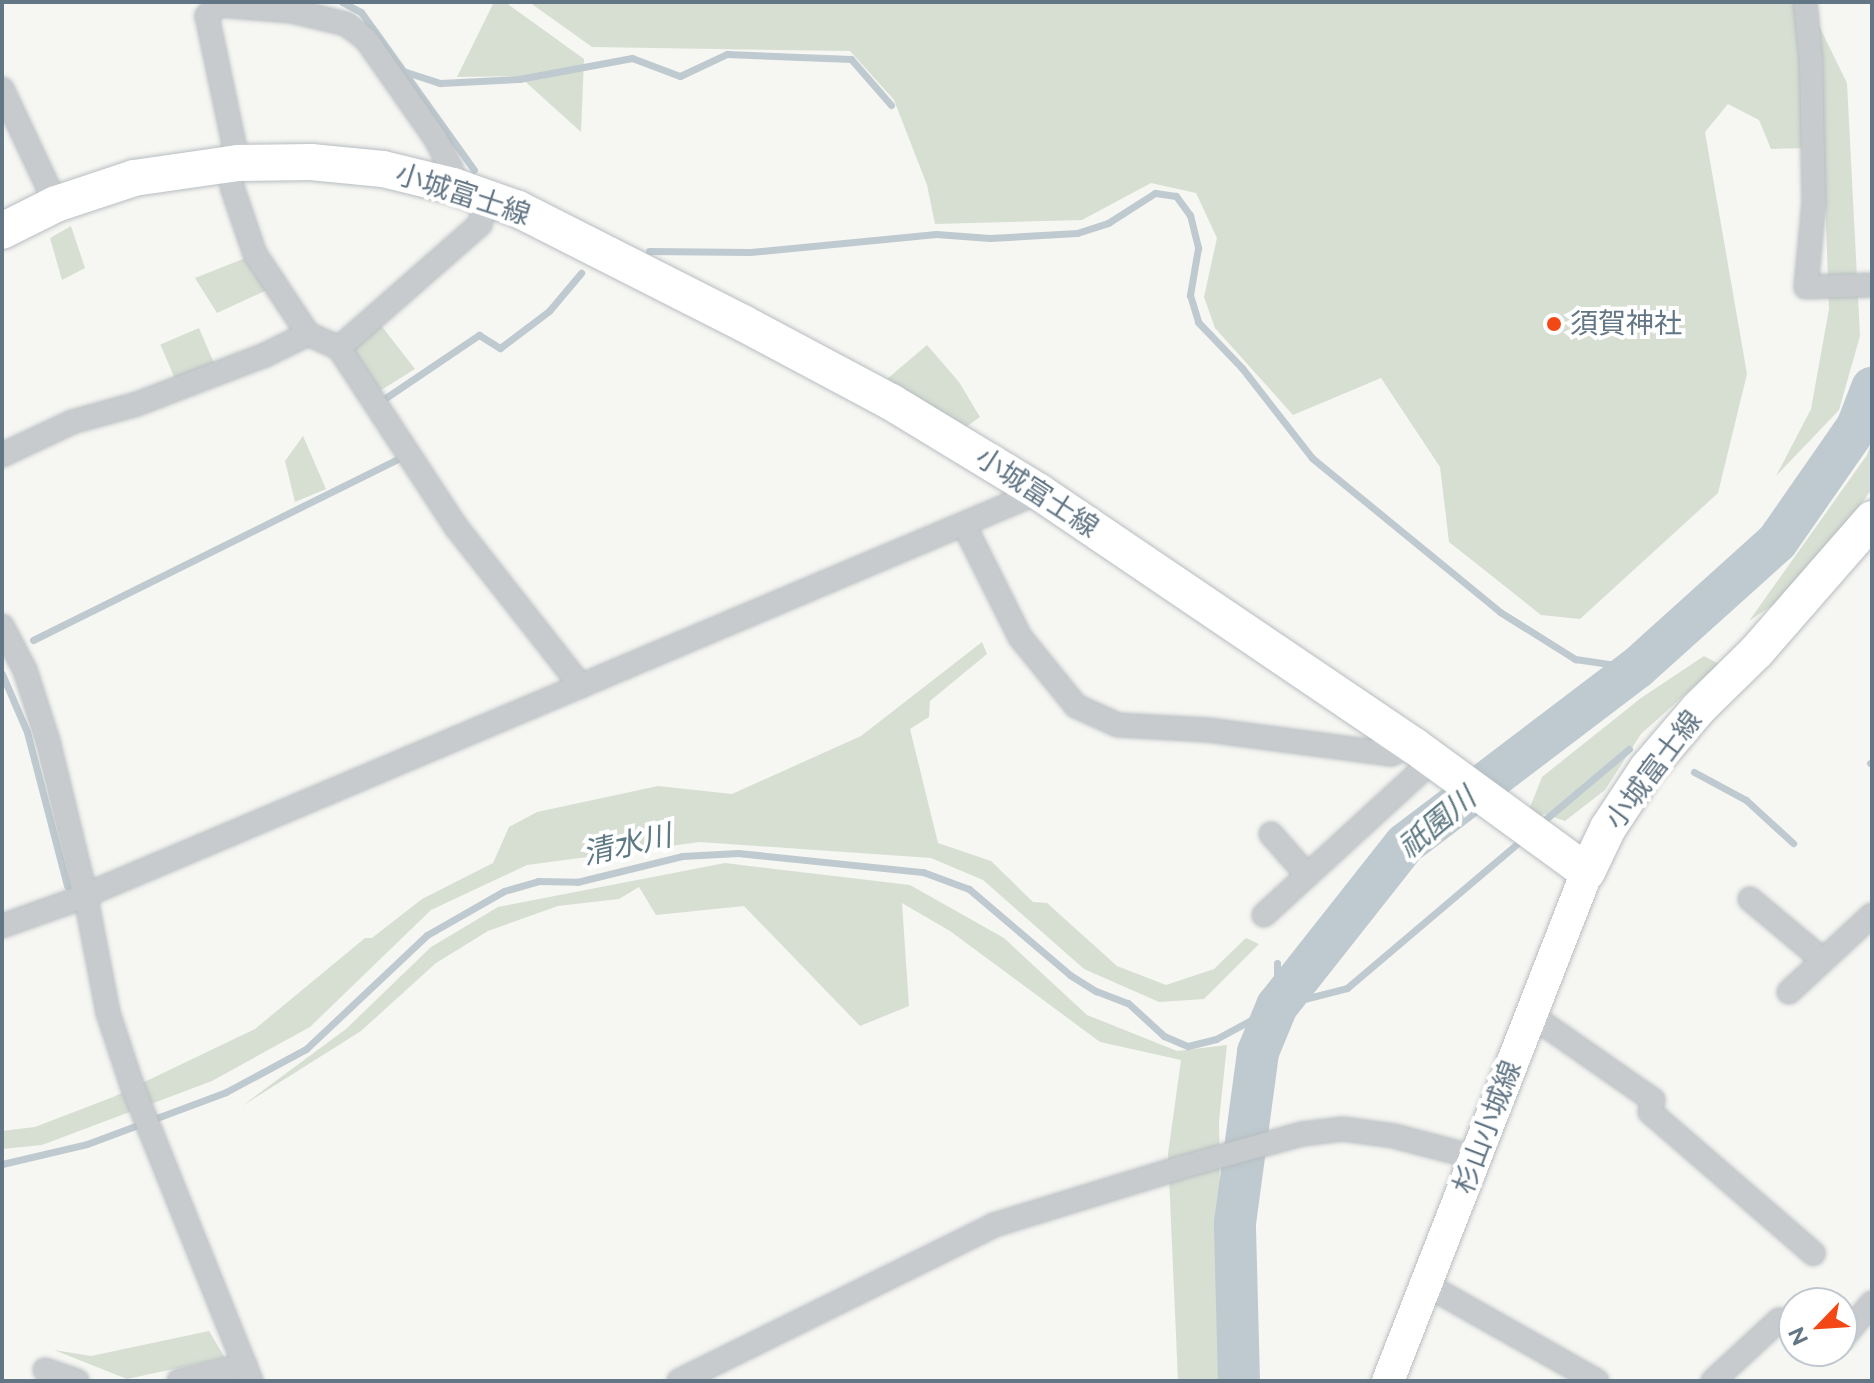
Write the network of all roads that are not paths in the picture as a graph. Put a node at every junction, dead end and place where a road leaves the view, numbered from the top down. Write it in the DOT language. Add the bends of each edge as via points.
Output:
graph roads {
  1 [pos="1805,2"];
  2 [pos="217,3"];
  3 [pos="2,89"];
  4 [pos="235,175"];
  5 [pos="470,192"];
  6 [pos="56,204"];
  7 [pos="2,231"];
  8 [pos="1872,285"];
  9 [pos="308,334"];
  10 [pos="339,348"];
  11 [pos="2,455"];
  12 [pos="1039,492"];
  13 [pos="1872,519"];
  14 [pos="964,525"];
  15 [pos="2,626"];
  16 [pos="581,686"];
  17 [pos="1424,752"];
  18 [pos="1271,834"];
  19 [pos="1587,872"];
  20 [pos="1307,875"];
  21 [pos="85,893"];
  22 [pos="1750,899"];
  23 [pos="1264,915"];
  24 [pos="1872,915"];
  25 [pos="2,926"];
  26 [pos="1823,960"];
  27 [pos="1789,992"];
  28 [pos="1531,1015"];
  29 [pos="1477,1158"];
  30 [pos="1813,1253"];
  31 [pos="1427,1285"];
  32 [pos="1872,1303"];
  33 [pos="1858,1320"];
  34 [pos="1778,1321"];
  35 [pos="45,1370"];
  36 [pos="248,1373"];
  37 [pos="1582,1378"];
  38 [pos="77,1381"];
  39 [pos="179,1381"];
  40 [pos="679,1381"];
  41 [pos="1388,1381"];
  42 [pos="1713,1381"];
  1 -- 8 [label="street" via="1814,202 1806,287"];
  2 -- 4 [label="street" via="207,16"];
  2 -- 5 [label="street" via="292,11 346,24 366,39"];
  3 -- 6 [label="street"];
  4 -- 5 [label="main road, 小城富士線" via="311,162 383,169"];
  4 -- 6 [label="main road, 小城富士線" via="134,178"];
  4 -- 9 [label="street" via="255,254"];
  5 -- 10 [label="street" via="480,224"];
  5 -- 12 [label="main road, 小城富士線" via="518,209 743,323 891,402"];
  6 -- 7 [label="main road, 小城富士線"];
  9 -- 10 [label="street"];
  9 -- 11 [label="street" via="137,404 72,422"];
  10 -- 16 [label="street" via="457,528"];
  12 -- 14 [label="street"];
  12 -- 17 [label="main road, 小城富士線"];
  13 -- 19 [label="main road, 小城富士線" via="1647,769 1608,828"];
  14 -- 16 [label="street"];
  14 -- 17 [label="street" via="1020,637 1076,706 1118,725 1208,730 1391,754"];
  15 -- 21 [label="street" via="25,670 48,741"];
  16 -- 21 [label="street"];
  17 -- 19 [label="main road, 小城富士線"];
  17 -- 20 [label="street"];
  18 -- 20 [label="street"];
  19 -- 28 [label="main road, 杉山小城線"];
  20 -- 23 [label="street"];
  21 -- 25 [label="street"];
  21 -- 36 [label="street" via="108,1013 132,1085"];
  22 -- 26 [label="street"];
  24 -- 26 [label="street"];
  26 -- 27 [label="street"];
  28 -- 29 [label="main road, 杉山小城線"];
  28 -- 30 [label="street" via="1653,1100 1650,1112"];
  29 -- 31 [label="main road, 杉山小城線"];
  29 -- 40 [label="street" via="1365,1130 1302,1134 1179,1168 994,1225"];
  31 -- 37 [label="street"];
  31 -- 41 [label="main road, 杉山小城線"];
  32 -- 33 [label="street"];
  34 -- 42 [label="street"];
  35 -- 38 [label="street"];
  36 -- 39 [label="street"];
}
